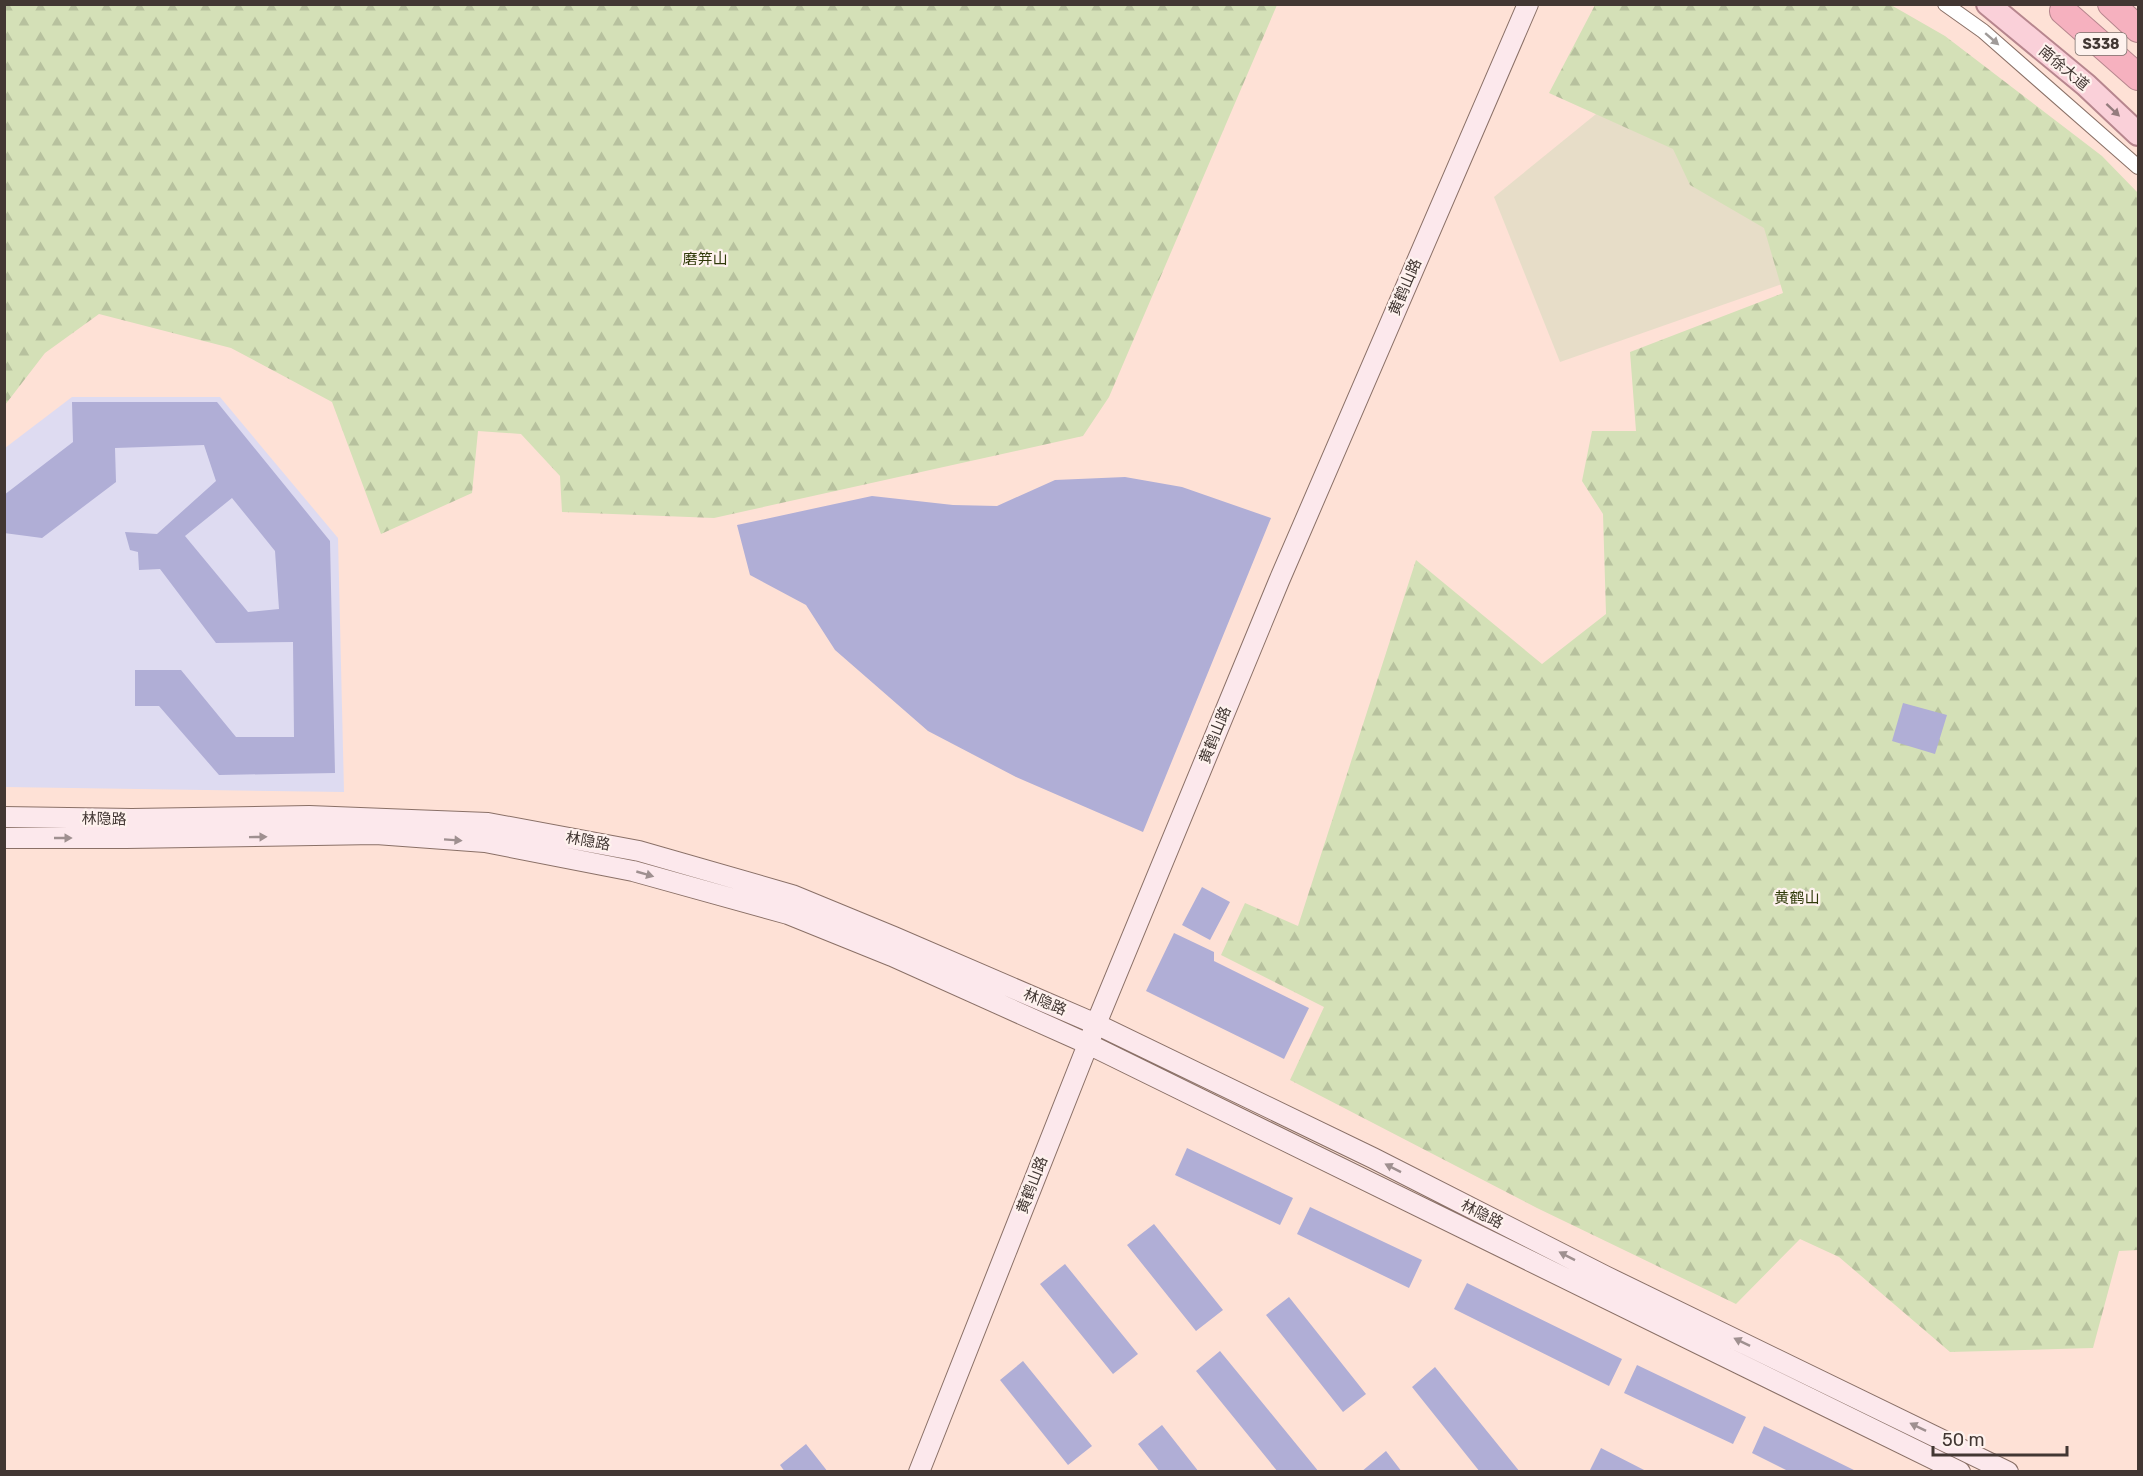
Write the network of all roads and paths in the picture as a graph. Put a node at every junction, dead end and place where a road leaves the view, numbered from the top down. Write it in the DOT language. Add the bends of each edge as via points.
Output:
graph roads {
  1 [pos="1528,4"];
  2 [pos="1945,4"];
  3 [pos="1988,4"];
  4 [pos="2110,4"];
  5 [pos="2063,11"];
  6 [pos="2139,29"];
  7 [pos="2139,77"];
  8 [pos="2139,134"];
  9 [pos="2139,167"];
  10 [pos="4,817"];
  11 [pos="4,838"];
  12 [pos="1096,1024"];
  13 [pos="1088,1044"];
  14 [pos="919,1472"];
  15 [pos="1960,1472"];
  16 [pos="2008,1472"];
  1 -- 12 [label="street, 黄鹤山路" via="1279,581"];
  2 -- 9 [label="street, one-way" via="1983,31"];
  3 -- 8 [label="main road, 南徐大道, one-way"];
  4 -- 6 [label="highway, S338"];
  5 -- 7 [label="highway, S338"];
  10 -- 12 [label="street, 林隐路" via="309,816 488,823 639,851 792,895"];
  11 -- 13 [label="street, 林隐路, one-way" via="376,834 485,842 633,871 788,914"];
  12 -- 13 [label="street, 黄鹤山路"];
  16 -- 12 [label="street, 林隐路, one-way"];
  13 -- 14 [label="street, 黄鹤山路"];
  13 -- 15 [label="street, 林隐路"];
}
